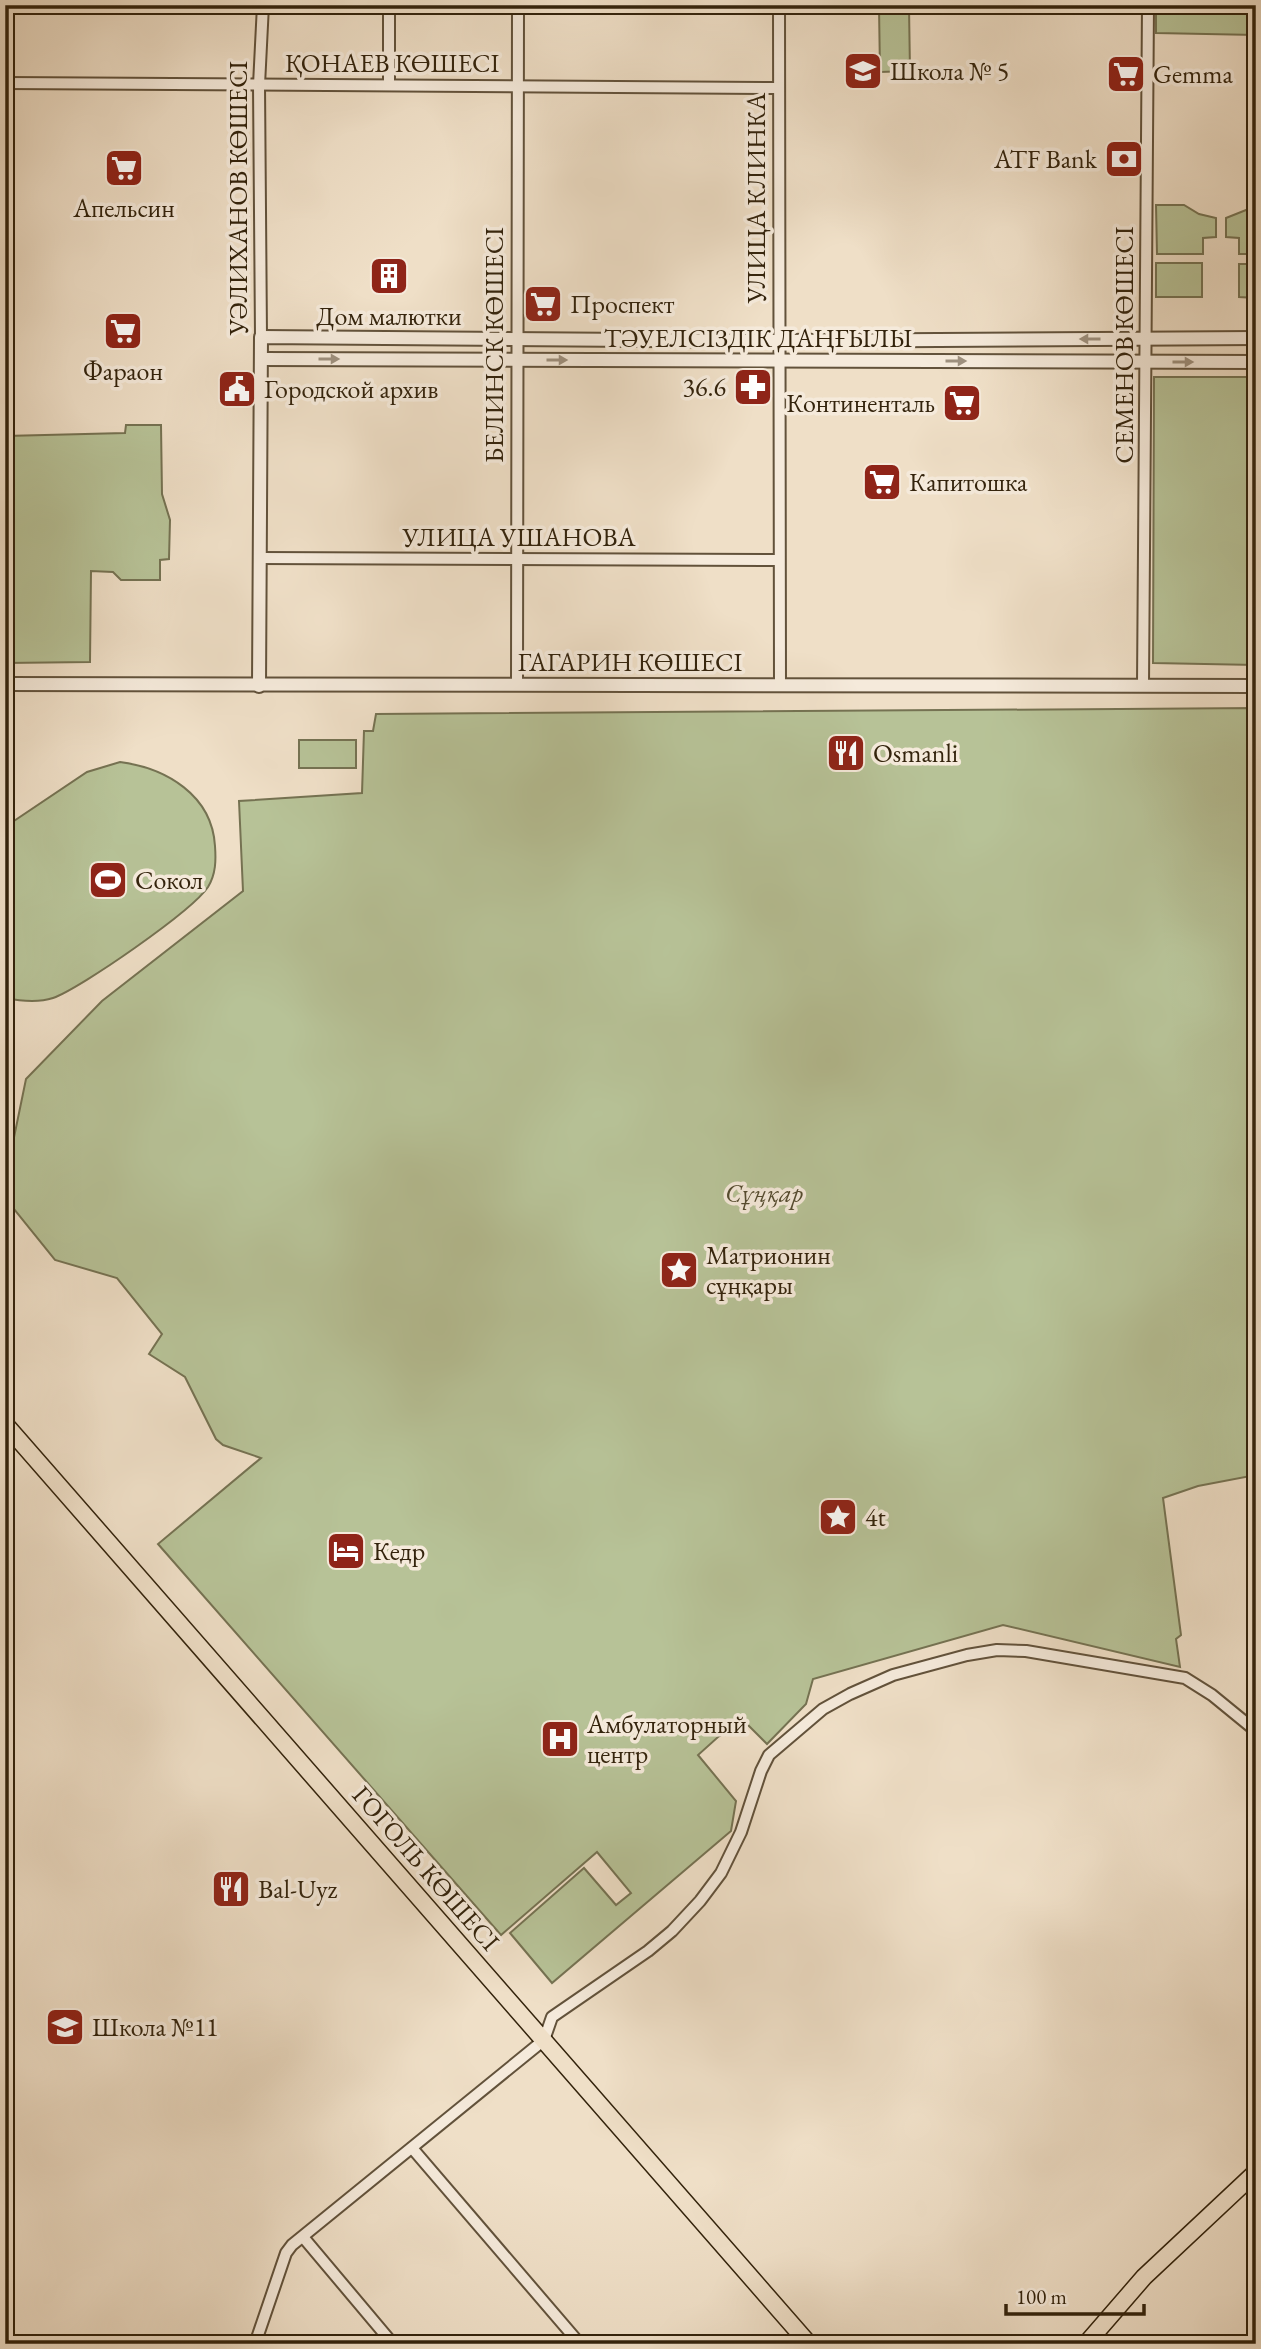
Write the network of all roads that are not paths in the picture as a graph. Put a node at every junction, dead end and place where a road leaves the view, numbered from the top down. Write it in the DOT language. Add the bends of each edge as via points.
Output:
graph roads {
  1 [pos="263,5"];
  2 [pos="389,5"];
  3 [pos="518,5"];
  4 [pos="779,5"];
  5 [pos="1148,5"];
  6 [pos="5,83"];
  7 [pos="259,85"];
  8 [pos="389,85"];
  9 [pos="517,86"];
  10 [pos="779,88"];
  11 [pos="261,337"];
  12 [pos="1256,338"];
  13 [pos="1148,339"];
  14 [pos="518,340"];
  15 [pos="779,341"];
  16 [pos="261,359"];
  17 [pos="517,359"];
  18 [pos="779,360"];
  19 [pos="1148,362"];
  20 [pos="1256,362"];
  21 [pos="259,558"];
  22 [pos="517,560"];
  23 [pos="779,560"];
  24 [pos="5,684"];
  25 [pos="780,684"];
  26 [pos="517,685"];
  27 [pos="1143,685"];
  28 [pos="1256,685"];
  29 [pos="258,686"];
  30 [pos="5,1424"];
  31 [pos="1256,1731"];
  32 [pos="544,2040"];
  33 [pos="412,2148"];
  34 [pos="1256,2172"];
  35 [pos="303,2237"];
  36 [pos="255,2344"];
  37 [pos="393,2344"];
  38 [pos="580,2344"];
  39 [pos="809,2344"];
  40 [pos="1086,2344"];
  1 -- 7 [label="street, УӘЛИХАНОВ КӨШЕСІ"];
  2 -- 8 [label="street"];
  3 -- 9 [label="street, БЕЛИНСК КӨШЕСІ"];
  4 -- 10 [label="street, УЛИЦА КЛИНКА"];
  5 -- 13 [label="street, СЕМЕНОВ КӨШЕСІ"];
  6 -- 7 [label="street, ҚОНАЕВ КӨШЕСІ"];
  7 -- 8 [label="street, ҚОНАЕВ КӨШЕСІ"];
  7 -- 11 [label="street, УӘЛИХАНОВ КӨШЕСІ"];
  8 -- 9 [label="street, ҚОНАЕВ КӨШЕСІ"];
  9 -- 10 [label="street, ҚОНАЕВ КӨШЕСІ"];
  9 -- 14 [label="street, БЕЛИНСК КӨШЕСІ"];
  10 -- 15 [label="street, УЛИЦА КЛИНКА"];
  11 -- 14 [label="street, ТӘУЕЛСІЗДІК ДАҢҒЫЛЫ"];
  11 -- 16 [label="street, УӘЛИХАНОВ КӨШЕСІ"];
  12 -- 13 [label="street, ТӘУЕЛСІЗДІК ДАҢҒЫЛЫ"];
  13 -- 15 [label="street, ТӘУЕЛСІЗДІК ДАҢҒЫЛЫ, one-way"];
  13 -- 19 [label="street, СЕМЕНОВ КӨШЕСІ"];
  14 -- 15 [label="street, ТӘУЕЛСІЗДІК ДАҢҒЫЛЫ"];
  14 -- 17 [label="street, БЕЛИНСК КӨШЕСІ"];
  15 -- 18 [label="street, УЛИЦА КЛИНКА"];
  16 -- 17 [label="street, ТӘУЕЛСІЗДІК ДАҢҒЫЛЫ, one-way"];
  16 -- 21 [label="street, УӘЛИХАНОВ КӨШЕСІ"];
  17 -- 18 [label="street, ТӘУЕЛСІЗДІК ДАҢҒЫЛЫ, one-way"];
  17 -- 22 [label="street, БЕЛИНСК КӨШЕСІ"];
  18 -- 19 [label="street, ТӘУЕЛСІЗДІК ДАҢҒЫЛЫ, one-way"];
  18 -- 23 [label="street, УЛИЦА КЛИНКА"];
  19 -- 20 [label="street, ТӘУЕЛСІЗДІК ДАҢҒЫЛЫ, one-way"];
  19 -- 27 [label="street, СЕМЕНОВ КӨШЕСІ"];
  21 -- 22 [label="street, УЛИЦА УШАНОВА"];
  21 -- 29 [label="street, УӘЛИХАНОВ КӨШЕСІ"];
  22 -- 23 [label="street, УЛИЦА УШАНОВА"];
  22 -- 26 [label="street, БЕЛИНСК КӨШЕСІ"];
  23 -- 25 [label="street, УЛИЦА КЛИНКА"];
  24 -- 29 [label="street, ГАГАРИН КӨШЕСІ"];
  25 -- 26 [label="street, ГАГАРИН КӨШЕСІ"];
  25 -- 27 [label="street, ГАГАРИН КӨШЕСІ"];
  26 -- 29 [label="street, ГАГАРИН КӨШЕСІ"];
  27 -- 28 [label="street, ГАГАРИН КӨШЕСІ"];
  30 -- 32 [label="main road, ГОГОЛЬ КӨШЕСІ"];
  31 -- 32 [label="street" via="1185,1678 1026,1651 967,1655 894,1675 850,1694 823,1709 769,1755 741,1832 700,1901 664,1938 552,2017"];
  32 -- 33 [label="street"];
  32 -- 39 [label="main road, ГОГОЛЬ КӨШЕСІ"];
  33 -- 35 [label="street"];
  33 -- 38 [label="street"];
  34 -- 40 [label="main road" via="1144,2277"];
  35 -- 36 [label="street" via="286,2253"];
  35 -- 37 [label="street"];
}
